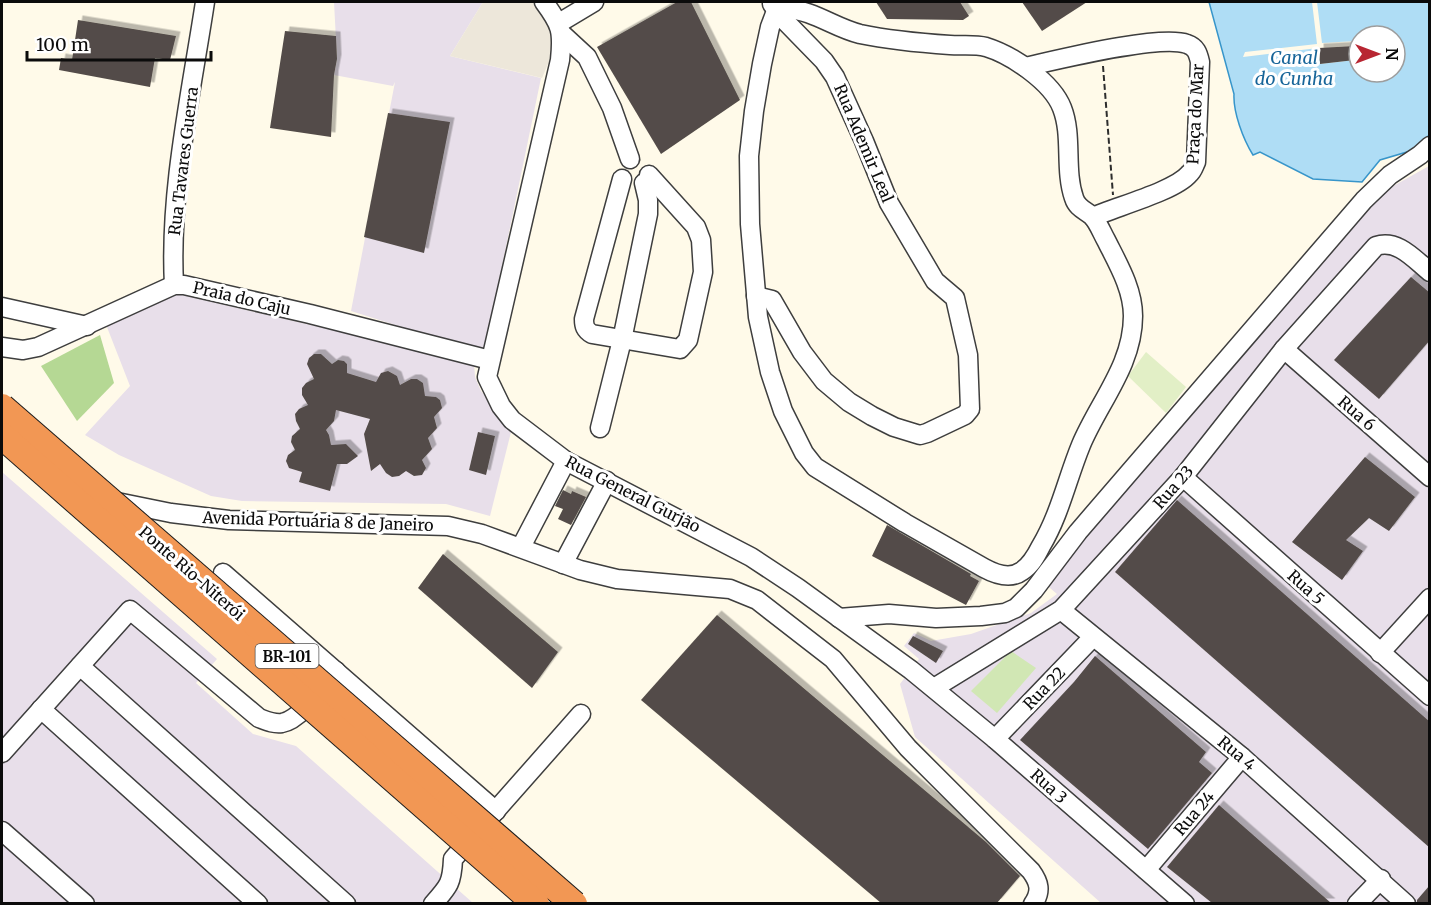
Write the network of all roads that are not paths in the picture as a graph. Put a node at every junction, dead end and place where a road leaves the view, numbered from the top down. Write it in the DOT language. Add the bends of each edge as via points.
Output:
graph roads {
  1 [pos="205,2"];
  2 [pos="544,2"];
  3 [pos="594,2"];
  4 [pos="774,6"];
  5 [pos="560,28"];
  6 [pos="1025,67"];
  7 [pos="1430,146"];
  8 [pos="630,159"];
  9 [pos="622,179"];
  10 [pos="646,179"];
  11 [pos="1093,217"];
  12 [pos="1430,272"];
  13 [pos="174,285"];
  14 [pos="756,296"];
  15 [pos="2,307"];
  16 [pos="87,326"];
  17 [pos="622,340"];
  18 [pos="2,347"];
  19 [pos="1284,350"];
  20 [pos="490,360"];
  21 [pos="2,407"];
  22 [pos="2,415"];
  23 [pos="600,428"];
  24 [pos="2,436"];
  25 [pos="566,461"];
  26 [pos="1183,477"];
  27 [pos="1430,477"];
  28 [pos="607,481"];
  29 [pos="521,547"];
  30 [pos="563,564"];
  31 [pos="223,573"];
  32 [pos="1430,598"];
  33 [pos="1061,610"];
  34 [pos="839,618"];
  35 [pos="1093,638"];
  36 [pos="1380,653"];
  37 [pos="80,666"];
  38 [pos="911,670"];
  39 [pos="336,671"];
  40 [pos="934,688"];
  41 [pos="1430,696"];
  42 [pos="41,710"];
  43 [pos="581,714"];
  44 [pos="995,739"];
  45 [pos="2,753"];
  46 [pos="1242,757"];
  47 [pos="496,811"];
  48 [pos="2,831"];
  49 [pos="1146,870"];
  50 [pos="1381,879"];
  51 [pos="85,903"];
  52 [pos="258,903"];
  53 [pos="346,903"];
  54 [pos="434,903"];
  55 [pos="536,903"];
  56 [pos="574,903"];
  57 [pos="1033,903"];
  58 [pos="1185,903"];
  59 [pos="1357,903"];
  60 [pos="1406,903"];
  1 -- 13 [label="street, Rua Tavares Guerra" via="180,164 172,257"];
  2 -- 5 [label="street"];
  3 -- 5 [label="street"];
  4 -- 6 [label="street" via="796,10 859,34 986,47"];
  4 -- 14 [label="street" via="753,111 749,156"];
  4 -- 14 [label="street, Rua Ademir Leal" via="835,77 889,203 935,281 955,298 968,355 968,412 927,434 894,427 849,402 824,381 772,300"];
  5 -- 8 [label="street" via="587,57 612,108"];
  5 -- 20 [label="street, Rua General Gurjão" via="560,60"];
  6 -- 11 [label="street" via="1062,107 1074,200"];
  6 -- 11 [label="street, Praça do Mar" via="1102,51 1174,42 1195,48 1200,62 1196,162 1191,172 1160,191"];
  7 -- 34 [label="street" via="1364,200 1016,608 981,616 889,614"];
  8 -- 9 [label="street" via="621,170"];
  8 -- 10 [label="street" via="644,162 649,170"];
  9 -- 10 [label="street" via="635,187"];
  9 -- 17 [label="street" via="584,318 587,332"];
  10 -- 17 [label="street" via="648,214"];
  10 -- 17 [label="street" via="696,226 704,272 685,346 674,350"];
  11 -- 14 [label="street" via="1126,282 1133,316 1130,342 1116,380 1080,448 1053,526 1031,564 1020,573 995,574 905,524 810,462 783,411 770,372"];
  12 -- 19 [label="street, Rua 23" via="1398,246 1376,246"];
  13 -- 16 [label="street, Praia do Caju"];
  13 -- 20 [label="street, Praia do Caju" via="194,286"];
  15 -- 16 [label="street"];
  16 -- 18 [label="street, Praia do Caju" via="38,347"];
  17 -- 23 [label="street"];
  19 -- 26 [label="street, Rua 23"];
  19 -- 27 [label="street, Rua 6"];
  20 -- 25 [label="street, Rua General Gurjão" via="487,377 501,406 512,420"];
  21 -- 56 [label="highway, Ponte Rio-Niterói / BR-101, bridge"];
  22 -- 29 [label="street, Avenida Portuária 8 de Janeiro" via="99,499 229,520 448,526"];
  24 -- 55 [label="highway, Ponte Rio-Niterói / BR-101, bridge"];
  25 -- 28 [label="street, Rua General Gurjão"];
  25 -- 29 [label="street"];
  26 -- 33 [label="street, Rua 23"];
  26 -- 36 [label="street, Rua 5"];
  28 -- 30 [label="street"];
  28 -- 34 [label="street, Rua General Gurjão" via="752,557"];
  29 -- 30 [label="street, Avenida Portuária 8 de Janeiro"];
  30 -- 57 [label="street, Avenida Portuária 8 de Janeiro" via="617,579 730,589 757,600 833,659 908,748 1032,871 1039,883 1038,897"];
  31 -- 39 [label="street"];
  32 -- 36 [label="street"];
  33 -- 35 [label="street, Rua 4"];
  33 -- 40 [label="street, Rua 23"];
  34 -- 38 [label="street, Rua General Gurjão"];
  35 -- 44 [label="street, Rua 22"];
  35 -- 46 [label="street, Rua 4"];
  36 -- 41 [label="street, Rua 5"];
  37 -- 39 [label="street" via="130,610 259,718 271,723 284,723 298,716"];
  37 -- 42 [label="street"];
  37 -- 53 [label="street"];
  38 -- 40 [label="street, Rua 3"];
  39 -- 47 [label="street"];
  40 -- 44 [label="street, Rua 3"];
  42 -- 45 [label="street"];
  42 -- 52 [label="street"];
  43 -- 47 [label="street"];
  44 -- 49 [label="street, Rua 3"];
  46 -- 49 [label="street, Rua 24"];
  46 -- 50 [label="street, Rua 4"];
  47 -- 54 [label="street" via="453,859 452,879"];
  48 -- 51 [label="street"];
  49 -- 58 [label="street, Rua 3"];
  50 -- 59 [label="street"];
  50 -- 60 [label="street, Rua 4"];
}
